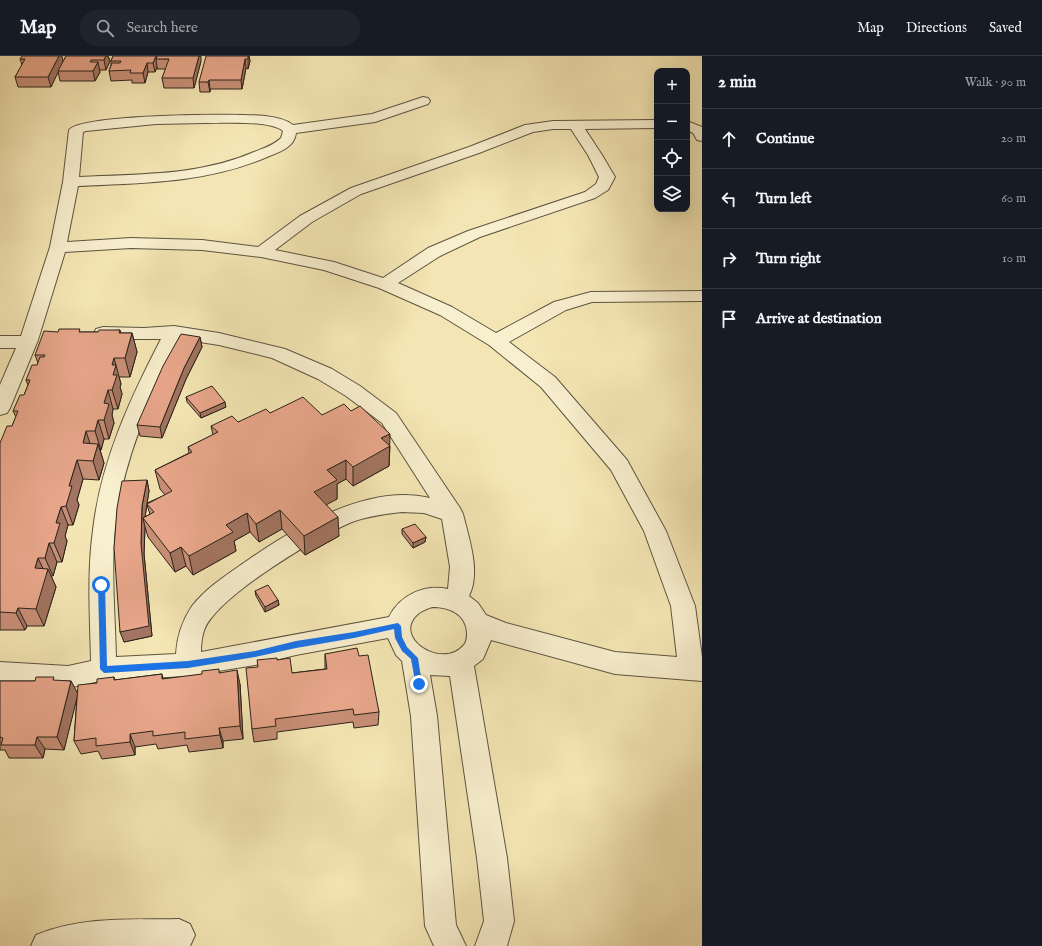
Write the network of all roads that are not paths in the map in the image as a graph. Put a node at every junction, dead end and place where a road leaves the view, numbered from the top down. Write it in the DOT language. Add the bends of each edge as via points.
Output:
graph roads {
  1 [pos="423,102"];
  2 [pos="654,124"];
  3 [pos="575,125"];
  4 [pos="690,126"];
  5 [pos="290,130"];
  6 [pos="702,137"];
  7 [pos="71,182"];
  8 [pos="58,247"];
  9 [pos="261,252"];
  10 [pos="385,284"];
  11 [pos="702,296"];
  12 [pos="174,332"];
  13 [pos="87,334"];
  14 [pos="50,337"];
  15 [pos="29,341"];
  16 [pos="496,341"];
  17 [pos="0,342"];
  18 [pos="0,408"];
  19 [pos="452,514"];
  20 [pos="454,600"];
  21 [pos="477,622"];
  22 [pos="398,626"];
  23 [pos="414,658"];
  24 [pos="461,662"];
  25 [pos="188,665"];
  26 [pos="104,669"];
  27 [pos="697,670"];
  28 [pos="0,674"];
  29 [pos="179,935"];
  30 [pos="47,946"];
  31 [pos="450,946"];
  32 [pos="491,946"];
  1 -- 5 [label="lane" via="375,118"];
  2 -- 3 [label="lane"];
  3 -- 9 [label="lane" via="530,128 356,191 306,220"];
  3 -- 10 [label="lane" via="607,177 603,187 590,195 474,234 434,252"];
  4 -- 6 [label="lane" via="698,130"];
  5 -- 7 [label="lane" via="288,139 278,147 252,160 218,170 170,176"];
  5 -- 7 [label="lane" via="283,124 265,120 212,119 156,120 83,127 76,130"];
  7 -- 8 [label="lane"];
  8 -- 9 [label="lane" via="131,243 202,245"];
  8 -- 15 [label="lane"];
  9 -- 10 [label="lane" via="328,266"];
  10 -- 16 [label="lane" via="446,311"];
  11 -- 16 [label="lane" via="591,297 560,306"];
  12 -- 13 [label="lane"];
  12 -- 19 [label="lane" via="278,353 324,374 353,391 389,418"];
  12 -- 26 [label="lane" via="138,405 122,448 108,502 101,578"];
  14 -- 15 [label="lane"];
  15 -- 17 [label="lane"];
  15 -- 18 [label="lane"];
  16 -- 27 [label="lane" via="548,382 619,465 655,532 683,606"];
  19 -- 20 [label="lane" via="462,567 461,588"];
  19 -- 25 [label="lane" via="431,506 396,504 345,515 309,531 242,577 203,611 191,634"];
  20 -- 21 [label="lane" via="468,609"];
  20 -- 22 [label="lane" via="429,597 417,600 401,616"];
  21 -- 24 [label="lane" via="480,634 478,645 471,655"];
  21 -- 27 [label="lane" via="502,633 615,664"];
  22 -- 23 [label="lane" via="399,638"];
  22 -- 25 [label="lane"];
  23 -- 24 [label="lane" via="437,666"];
  23 -- 31 [label="lane" via="424,716 441,926"];
  24 -- 32 [label="lane" via="492,858 499,921"];
  25 -- 26 [label="lane"];
  26 -- 28 [label="lane" via="68,677"];
  29 -- 30 [label="lane" via="85,937"];
}
